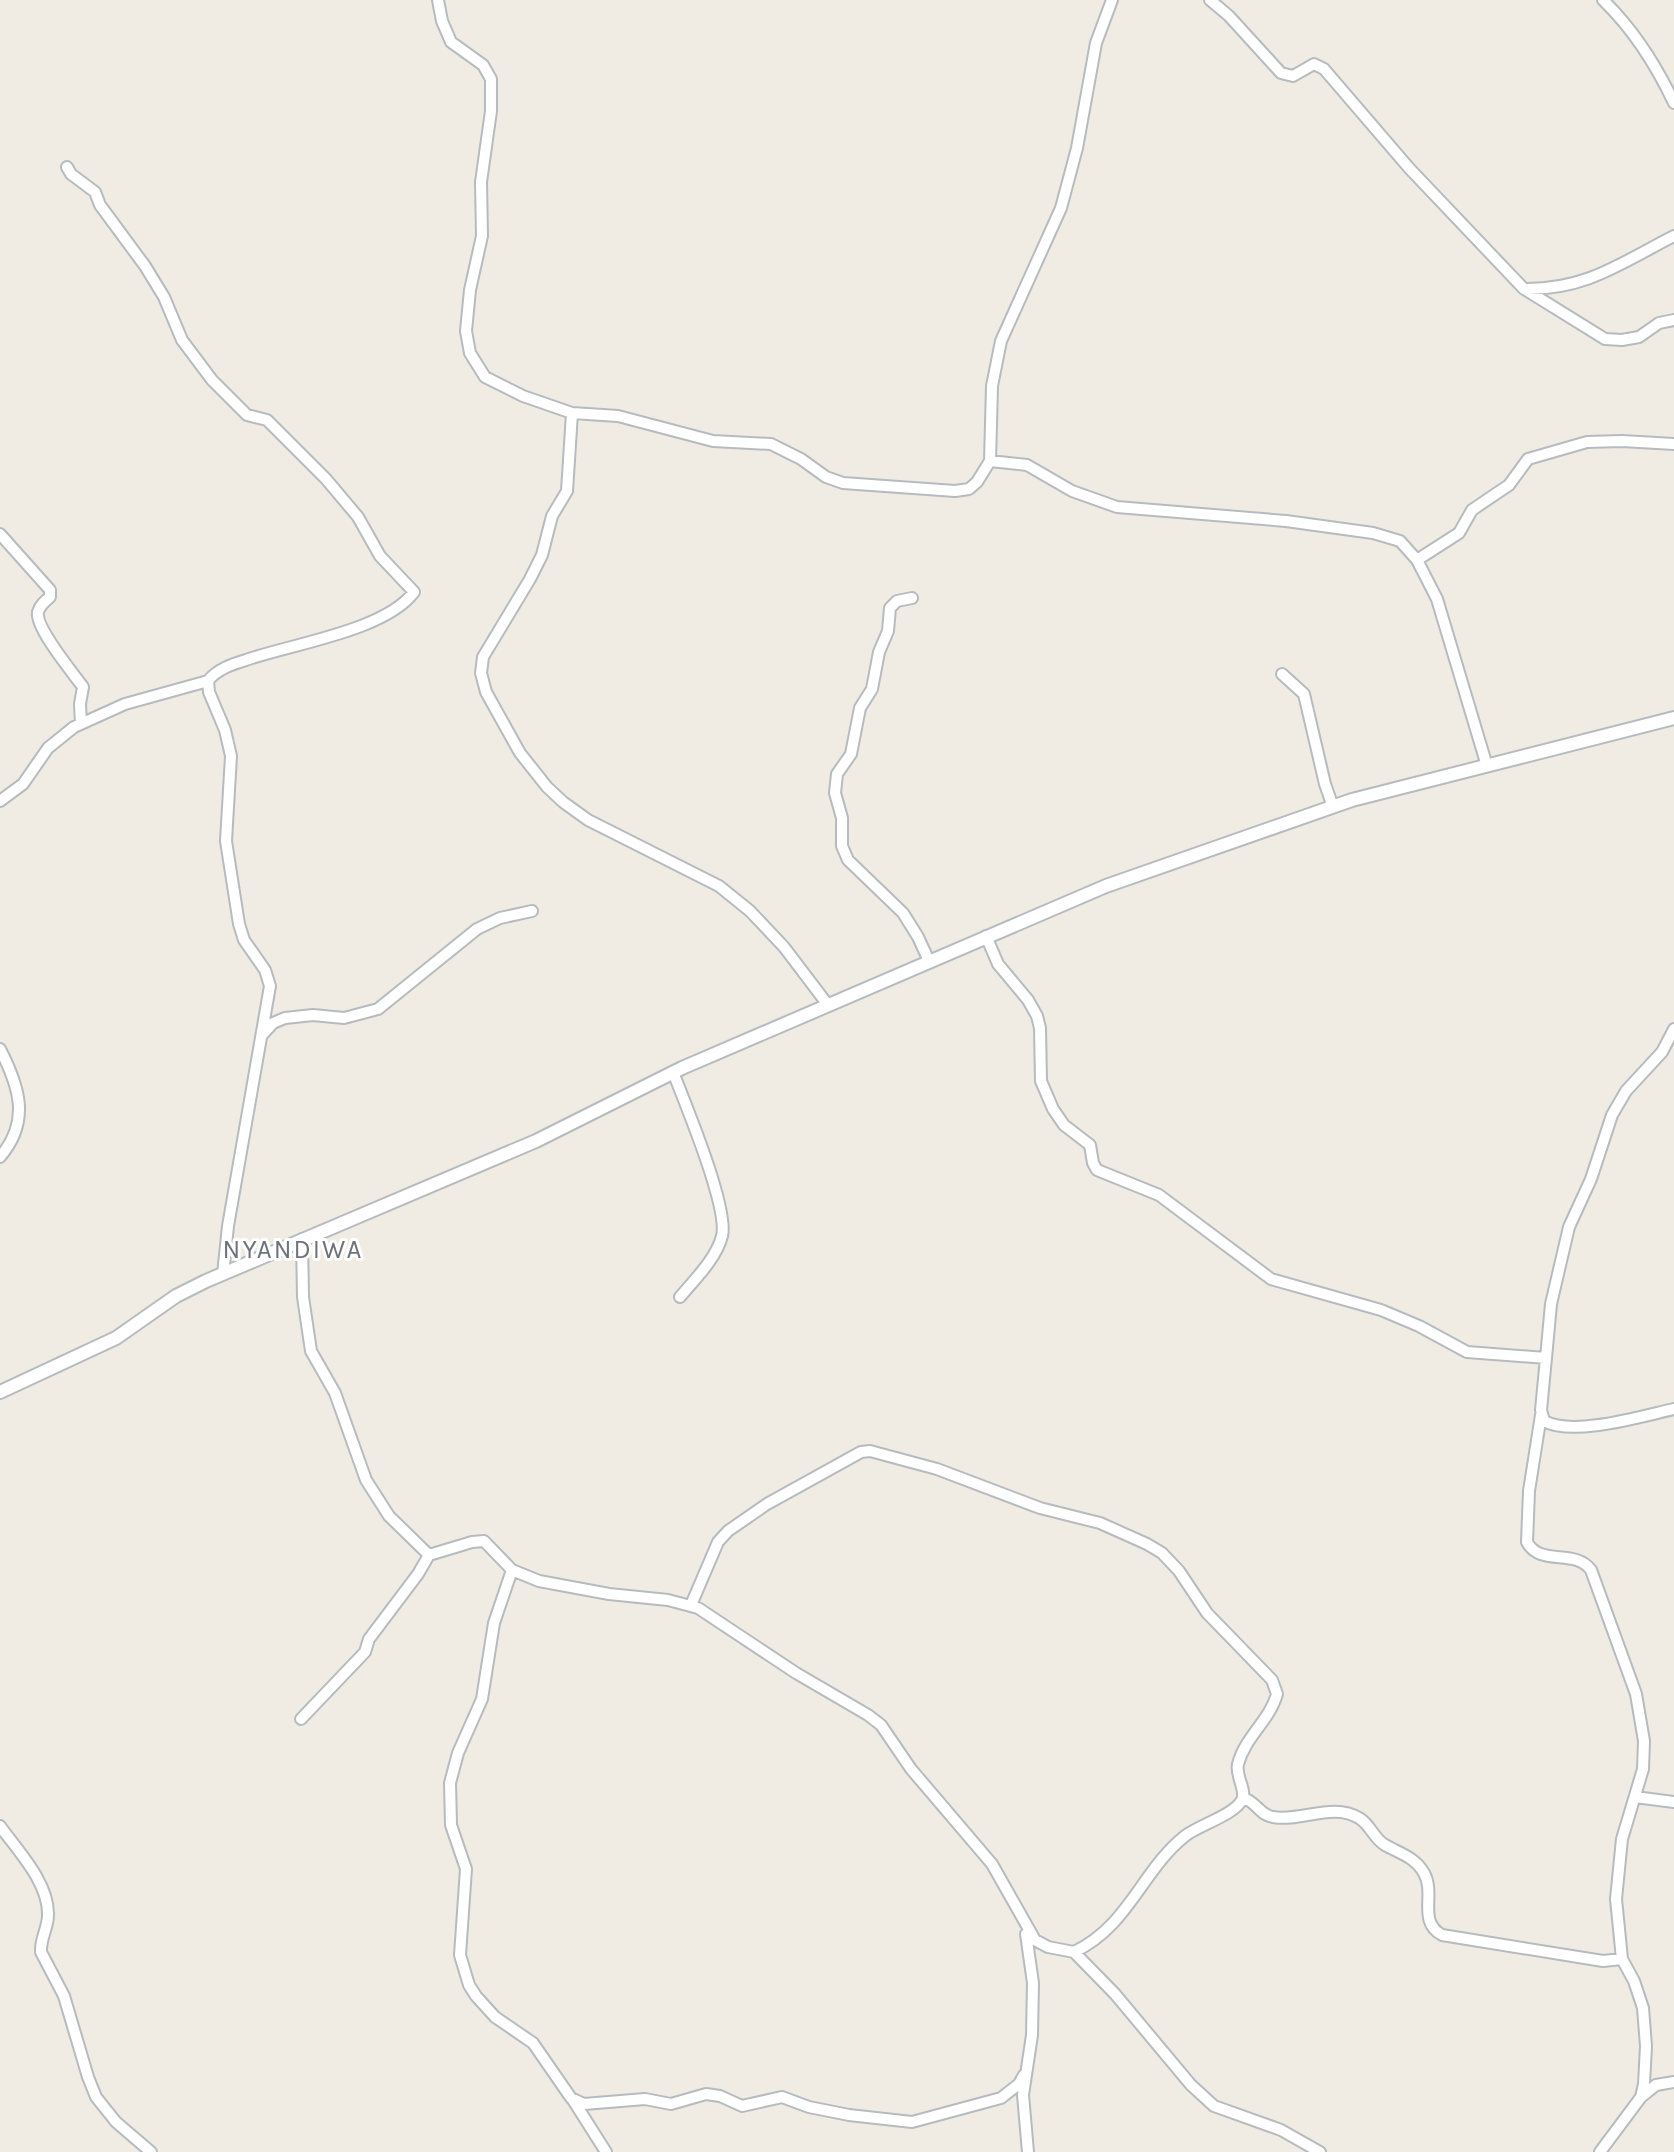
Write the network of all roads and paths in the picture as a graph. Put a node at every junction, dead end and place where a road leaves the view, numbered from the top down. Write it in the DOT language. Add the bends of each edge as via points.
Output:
graph roads {
  1 [pos="438,0"];
  2 [pos="1112,0"];
  3 [pos="1210,0"];
  4 [pos="1603,0"];
  5 [pos="1674,103"];
  6 [pos="67,167"];
  7 [pos="1674,236"];
  8 [pos="1524,289"];
  9 [pos="1674,320"];
  10 [pos="572,413"];
  11 [pos="1674,444"];
  12 [pos="990,461"];
  13 [pos="0,534"];
  14 [pos="1417,560"];
  15 [pos="912,598"];
  16 [pos="1282,674"];
  17 [pos="208,681"];
  18 [pos="1674,718"];
  19 [pos="81,724"];
  20 [pos="1487,766"];
  21 [pos="0,801"];
  22 [pos="1333,807"];
  23 [pos="532,911"];
  24 [pos="986,936"];
  25 [pos="929,961"];
  26 [pos="828,1005"];
  27 [pos="1674,1029"];
  28 [pos="261,1036"];
  29 [pos="0,1049"];
  30 [pos="673,1072"];
  31 [pos="0,1157"];
  32 [pos="302,1239"];
  33 [pos="223,1274"];
  34 [pos="680,1297"];
  35 [pos="1546,1358"];
  36 [pos="0,1392"];
  37 [pos="1674,1409"];
  38 [pos="1541,1415"];
  39 [pos="429,1555"];
  40 [pos="512,1570"];
  41 [pos="691,1605"];
  42 [pos="301,1719"];
  43 [pos="1635,1797"];
  44 [pos="1243,1798"];
  45 [pos="1674,1802"];
  46 [pos="0,1826"];
  47 [pos="1024,1924"];
  48 [pos="1074,1952"];
  49 [pos="1622,1959"];
  50 [pos="1024,2075"];
  51 [pos="1674,2082"];
  52 [pos="1641,2097"];
  53 [pos="571,2098"];
  54 [pos="151,2152"];
  55 [pos="606,2152"];
  56 [pos="1028,2152"];
  57 [pos="1320,2152"];
  58 [pos="1600,2152"];
  1 -- 10 [label="street" via="451,42 483,65 491,79 481,182 482,236 466,331 470,353 485,377"];
  2 -- 12 [label="street" via="1096,43 1061,208 1001,341 992,386"];
  3 -- 8 [label="street" via="1281,73 1293,76 1314,64 1324,69 1399,158"];
  4 -- 5 [label="street" via="1659,70"];
  6 -- 17 [label="street" via="95,192 158,286 182,340 212,380 247,415 267,420 326,479 358,517 380,556 414,592 361,625 239,662"];
  7 -- 8 [label="street" via="1582,283"];
  8 -- 9 [label="street" via="1605,339 1639,337"];
  10 -- 12 [label="street" via="618,416 713,441 771,444 826,477 859,485 964,490 982,477"];
  10 -- 26 [label="street" via="567,491 552,516 530,579 483,657 486,692 520,753 563,802 719,886 784,947"];
  11 -- 14 [label="street" via="1587,442 1528,459 1509,485 1472,510 1459,533"];
  12 -- 14 [label="street" via="1027,465 1072,491 1117,507 1383,535 1400,541"];
  13 -- 19 [label="street" via="50,590 38,618 83,687"];
  14 -- 20 [label="street" via="1437,599"];
  15 -- 25 [label="street" via="890,608 872,689 860,708 851,754 837,774 835,793 848,860 903,913"];
  16 -- 22 [label="street" via="1304,694"];
  17 -- 19 [label="street" via="125,704"];
  17 -- 28 [label="street" via="231,756 226,841 239,924 270,986"];
  18 -- 20 [label="street"];
  19 -- 21 [label="street" via="48,748 23,784"];
  20 -- 22 [label="street"];
  22 -- 24 [label="street" via="1120,880"];
  23 -- 28 [label="street" via="477,929 378,1009 344,1018 285,1018"];
  24 -- 25 [label="street"];
  24 -- 35 [label="street" via="998,964 1037,1016 1041,1081 1053,1109 1090,1145 1097,1170 1159,1195 1271,1279 1381,1310 1467,1352"];
  25 -- 26 [label="street"];
  26 -- 30 [label="street"];
  27 -- 35 [label="street" via="1612,1115 1594,1173 1573,1215 1551,1304"];
  28 -- 33 [label="street"];
  29 -- 31 [label="street" via="19,1093 15,1125"];
  30 -- 32 [label="street" via="536,1141"];
  30 -- 34 [label="street" via="723,1218 718,1246"];
  32 -- 33 [label="street"];
  32 -- 39 [label="street" via="311,1351 335,1393 366,1480 389,1516"];
  33 -- 36 [label="street" via="176,1296 116,1338"];
  35 -- 38 [label="street"];
  37 -- 38 [label="street" via="1580,1426 1554,1426"];
  38 -- 43 [label="street" via="1527,1542 1538,1553 1579,1559 1591,1570 1639,1705 1644,1754"];
  39 -- 40 [label="street" via="484,1541"];
  39 -- 42 [label="street" via="365,1652"];
  40 -- 41 [label="street" via="556,1585"];
  40 -- 53 [label="street" via="494,1623 482,1699 450,1783 451,1825 466,1869 460,1955 476,1996 495,2017 533,2043"];
  41 -- 44 [label="street" via="718,1542 728,1531 861,1452 898,1457 1040,1508 1100,1523 1162,1553 1207,1613 1276,1686 1275,1701 1239,1761 1236,1773"];
  41 -- 47 [label="street" via="881,1725 911,1769 992,1864"];
  43 -- 45 [label="street"];
  43 -- 49 [label="street" via="1617,1877"];
  44 -- 48 [label="street" via="1186,1836 1110,1927"];
  44 -- 49 [label="street" via="1270,1817 1332,1812 1359,1818 1381,1842 1422,1869 1429,1923 1442,1935 1603,1961"];
  46 -- 54 [label="street" via="44,1890 49,1913 41,1952 64,1996 91,2087 116,2122"];
  47 -- 48 [label="street" via="1039,1943"];
  47 -- 50 [label="street" via="1033,1983 1032,2035"];
  48 -- 57 [label="street" via="1202,2097"];
  49 -- 52 [label="street" via="1643,2008"];
  50 -- 53 [label="street" via="1001,2098 912,2122 849,2115 782,2097 742,2106 713,2095 671,2104 645,2099 584,2104"];
  50 -- 56 [label="street"];
  51 -- 52 [label="street" via="1663,2082"];
  52 -- 58 [label="street"];
  53 -- 55 [label="street"];
}
